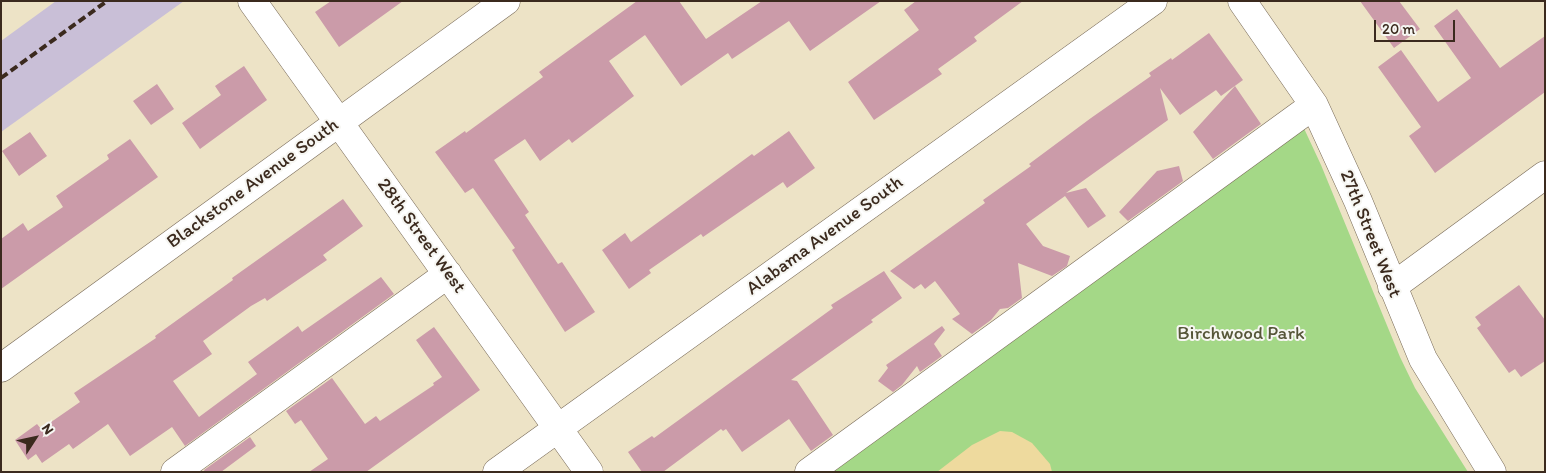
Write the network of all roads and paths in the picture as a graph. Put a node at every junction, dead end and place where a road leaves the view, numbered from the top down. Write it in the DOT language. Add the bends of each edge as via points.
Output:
graph roads {
  1 [pos="252,1"];
  2 [pos="506,1"];
  3 [pos="1153,1"];
  4 [pos="1242,1"];
  5 [pos="1314,105"];
  6 [pos="338,121"];
  7 [pos="1545,175"];
  8 [pos="448,274"];
  9 [pos="1392,287"];
  10 [pos="1,368"];
  11 [pos="558,428"];
  12 [pos="175,472"];
  13 [pos="497,472"];
  14 [pos="589,472"];
  15 [pos="810,472"];
  16 [pos="1492,472"];
  1 -- 6 [label="street, 28th Street West"];
  2 -- 6 [label="street, Blackstone Avenue South"];
  3 -- 11 [label="street, Alabama Avenue South"];
  4 -- 5 [label="street, 27th Street West"];
  5 -- 9 [label="street, 27th Street West" via="1358,201"];
  5 -- 15 [label="street"];
  6 -- 8 [label="street, 28th Street West"];
  6 -- 10 [label="street, Blackstone Avenue South"];
  7 -- 9 [label="street"];
  8 -- 11 [label="street, 28th Street West"];
  8 -- 12 [label="street"];
  9 -- 16 [label="street, 27th Street West" via="1423,359"];
  11 -- 13 [label="street, Alabama Avenue South"];
  11 -- 14 [label="street, 28th Street West"];
}
